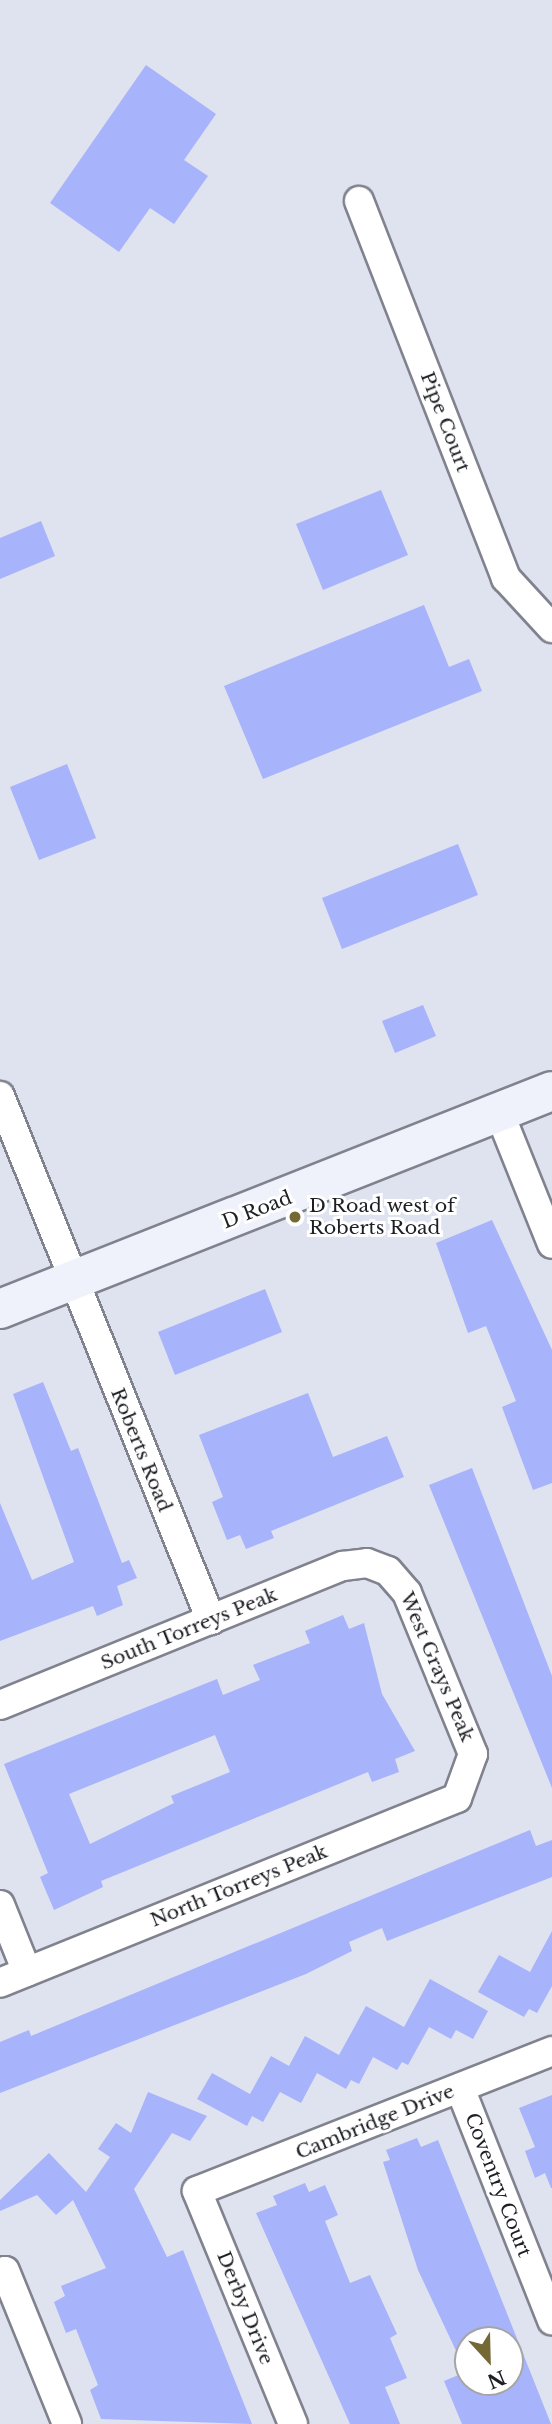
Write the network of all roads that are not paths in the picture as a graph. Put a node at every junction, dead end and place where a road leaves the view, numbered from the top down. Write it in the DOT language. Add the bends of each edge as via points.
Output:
graph roads {
  1 [pos="359,201"];
  2 [pos="552,628"];
  3 [pos="552,1091"];
  4 [pos="0,1096"];
  5 [pos="499,1112"];
  6 [pos="552,1244"];
  7 [pos="71,1281"];
  8 [pos="0,1309"];
  9 [pos="380,1566"];
  10 [pos="211,1620"];
  11 [pos="0,1705"];
  12 [pos="469,1778"];
  13 [pos="0,1905"];
  14 [pos="27,1972"];
  15 [pos="0,1983"];
  16 [pos="552,2051"];
  17 [pos="460,2088"];
  18 [pos="197,2191"];
  19 [pos="0,2273"];
  20 [pos="552,2320"];
  21 [pos="67,2424"];
  22 [pos="293,2424"];
  1 -- 2 [label="street, Pipe Court" via="506,578"];
  3 -- 5 [label="street, D Road"];
  4 -- 7 [label="street, Roberts Road"];
  5 -- 6 [label="street"];
  5 -- 7 [label="street, D Road"];
  7 -- 8 [label="street, D Road"];
  7 -- 10 [label="street, Roberts Road"];
  9 -- 10 [label="street, South Torreys Peak" via="343,1566"];
  9 -- 12 [label="street, West Grays Peak" via="407,1593 473,1754"];
  10 -- 11 [label="street, South Torreys Peak"];
  12 -- 14 [label="street, North Torreys Peak" via="457,1798"];
  13 -- 14 [label="street"];
  14 -- 15 [label="street, North Torreys Peak"];
  16 -- 17 [label="street, Cambridge Drive"];
  17 -- 18 [label="street, Cambridge Drive"];
  17 -- 20 [label="street, Coventry Court"];
  18 -- 22 [label="street, Derby Drive"];
  19 -- 21 [label="street" via="5,2271"];
}
